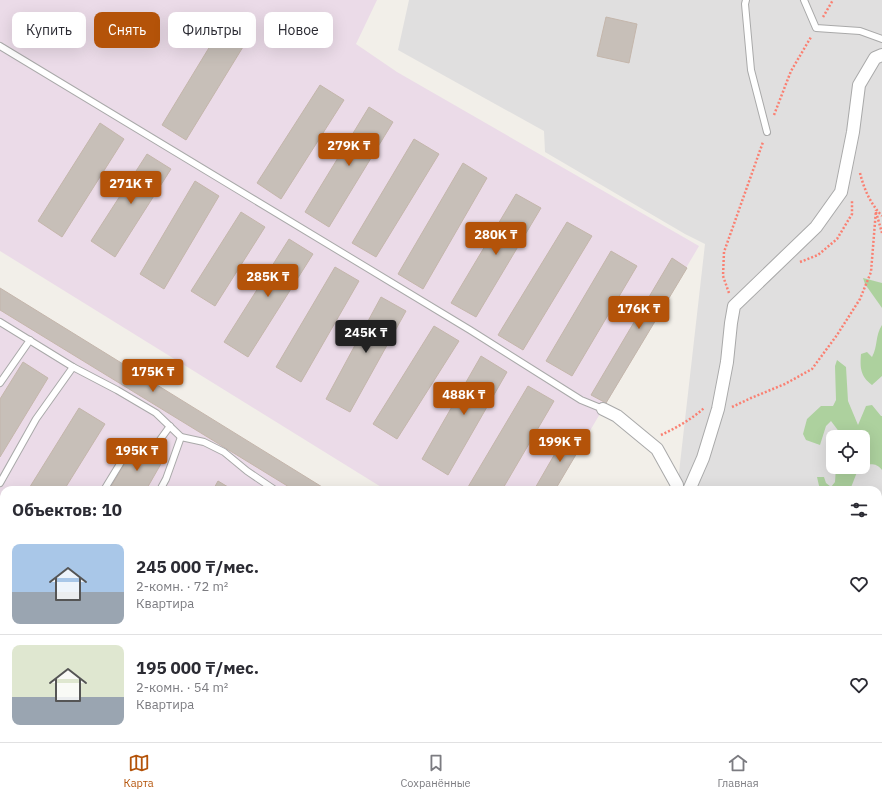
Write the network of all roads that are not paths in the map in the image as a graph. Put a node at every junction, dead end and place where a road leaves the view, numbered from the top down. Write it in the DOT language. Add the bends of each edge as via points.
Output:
graph roads {
  1 [pos="746,0"];
  2 [pos="804,0"];
  3 [pos="882,39"];
  4 [pos="0,46"];
  5 [pos="882,55"];
  6 [pos="767,132"];
  7 [pos="0,322"];
  8 [pos="30,340"];
  9 [pos="73,367"];
  10 [pos="0,383"];
  11 [pos="603,409"];
  12 [pos="170,426"];
  13 [pos="181,437"];
  14 [pos="0,483"];
  15 [pos="106,486"];
  16 [pos="162,486"];
  17 [pos="269,486"];
  18 [pos="677,486"];
  19 [pos="692,486"];
  1 -- 6 [label="lane" via="751,70"];
  2 -- 3 [label="lane" via="816,28 860,31"];
  4 -- 11 [label="lane" via="470,330 581,400"];
  5 -- 19 [label="street" via="875,58 859,85 842,192 816,227 734,306 718,409"];
  7 -- 8 [label="lane"];
  8 -- 9 [label="lane"];
  8 -- 10 [label="lane"];
  9 -- 12 [label="lane" via="156,413"];
  9 -- 14 [label="lane" via="36,419"];
  11 -- 18 [label="street" via="617,416 657,449"];
  12 -- 13 [label="lane"];
  12 -- 15 [label="lane" via="157,444 132,444"];
  13 -- 16 [label="lane"];
  13 -- 17 [label="lane" via="204,442 224,452"];
}
